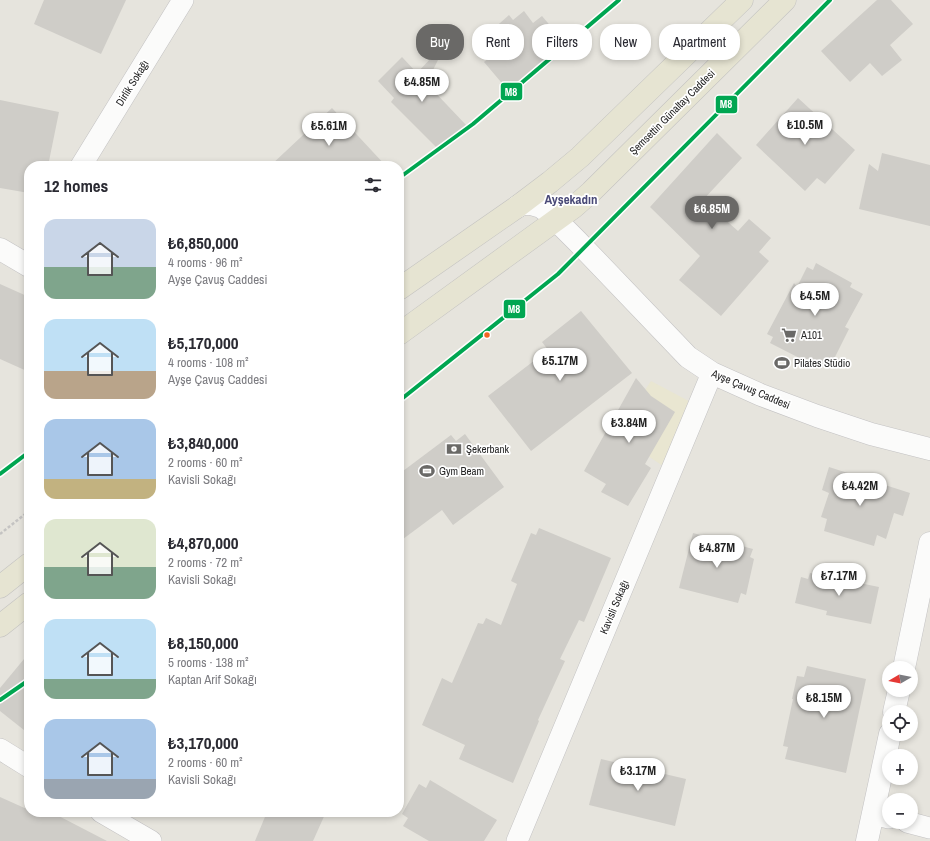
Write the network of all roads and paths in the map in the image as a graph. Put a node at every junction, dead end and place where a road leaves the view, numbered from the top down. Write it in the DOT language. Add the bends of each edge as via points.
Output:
graph roads {
  1 [pos="183,0"];
  2 [pos="742,0"];
  3 [pos="785,0"];
  4 [pos="84,161"];
  5 [pos="517,206"];
  6 [pos="557,220"];
  7 [pos="0,249"];
  8 [pos="24,259"];
  9 [pos="404,285"];
  10 [pos="404,330"];
  11 [pos="712,373"];
  12 [pos="930,449"];
  13 [pos="24,515"];
  14 [pos="0,534"];
  15 [pos="930,543"];
  16 [pos="24,568"];
  17 [pos="0,587"];
  18 [pos="24,607"];
  19 [pos="0,626"];
  20 [pos="905,661"];
  21 [pos="889,741"];
  22 [pos="0,749"];
  23 [pos="24,764"];
  24 [pos="881,816"];
  25 [pos="108,817"];
  26 [pos="918,825"];
  27 [pos="930,828"];
  28 [pos="140,838"];
  29 [pos="517,841"];
  30 [pos="867,841"];
  1 -- 4 [label="street, Dirlik Sokağı"];
  2 -- 5 [label="main road" via="580,157"];
  3 -- 6 [label="main road, Şemsettin Günaltay Caddesi" via="591,192"];
  5 -- 6 [label="street" via="538,206"];
  5 -- 9 [label="main road"];
  6 -- 10 [label="main road, Şemsettin Günaltay Caddesi"];
  6 -- 11 [label="street, Ayşe Çavuş Caddesi" via="688,357"];
  7 -- 8 [label="street"];
  11 -- 12 [label="street, Ayşe Çavuş Caddesi" via="810,413 871,434"];
  11 -- 29 [label="street, Kavisli Sokağı"];
  13 -- 14 [label="path"];
  15 -- 20 [label="street"];
  16 -- 17 [label="main road"];
  18 -- 19 [label="main road"];
  21 -- 24 [label="street"];
  22 -- 23 [label="street"];
  24 -- 30 [label="street"];
  25 -- 28 [label="street"];
  26 -- 27 [label="street"];
}
